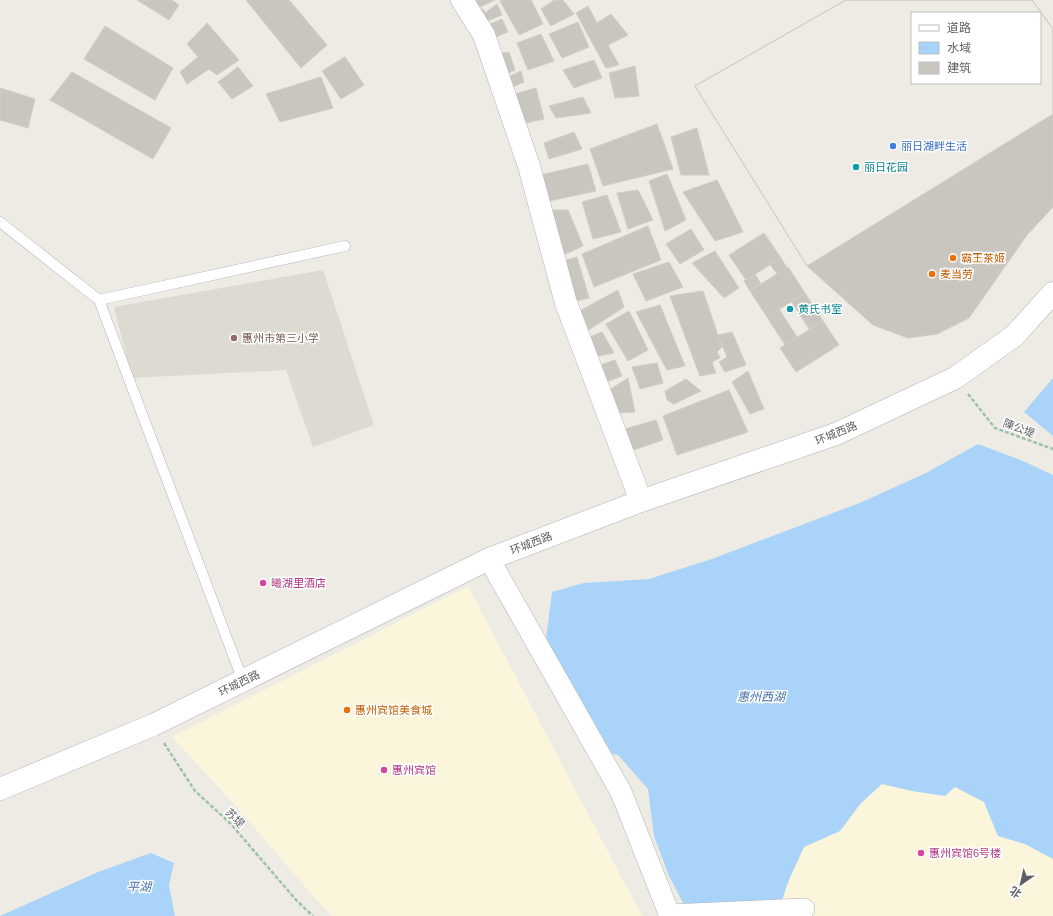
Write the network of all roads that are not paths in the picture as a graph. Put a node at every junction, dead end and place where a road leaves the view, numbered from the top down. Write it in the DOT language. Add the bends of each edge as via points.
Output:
graph roads {
  1 [pos="462,0"];
  2 [pos="0,222"];
  3 [pos="345,246"];
  4 [pos="1053,293"];
  5 [pos="99,300"];
  6 [pos="641,501"];
  7 [pos="490,559"];
  8 [pos="243,681"];
  9 [pos="0,789"];
  10 [pos="804,909"];
  11 [pos="670,915"];
  1 -- 6 [label="main road" via="484,35 529,166 566,303"];
  2 -- 5 [label="lane"];
  3 -- 5 [label="lane"];
  4 -- 6 [label="main road, 环城西路" via="1014,336 955,378 836,434"];
  5 -- 8 [label="lane"];
  6 -- 7 [label="main road, 环城西路"];
  7 -- 8 [label="main road, 环城西路"];
  7 -- 11 [label="street" via="621,792"];
  8 -- 9 [label="main road, 环城西路" via="153,725"];
  10 -- 11 [label="street"];
}
